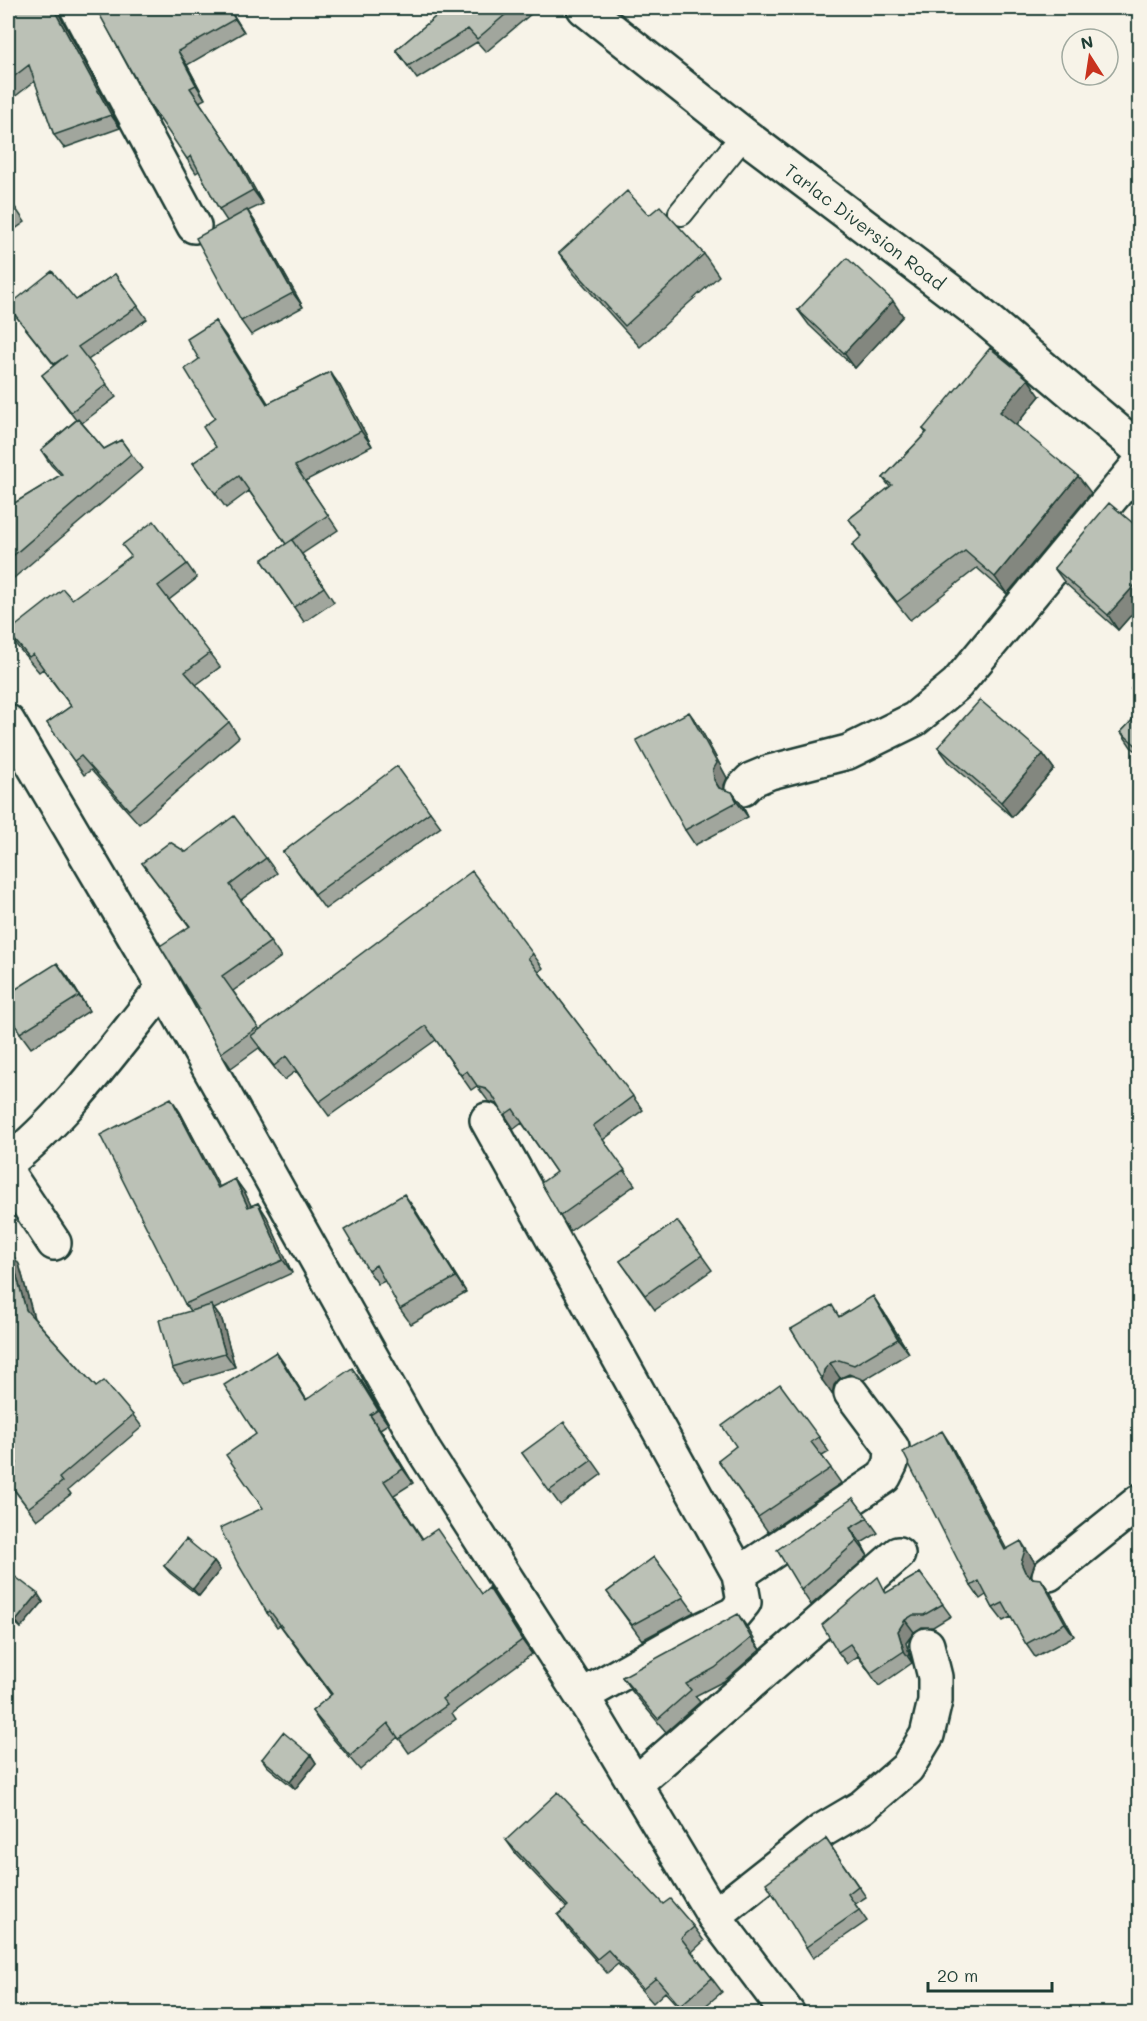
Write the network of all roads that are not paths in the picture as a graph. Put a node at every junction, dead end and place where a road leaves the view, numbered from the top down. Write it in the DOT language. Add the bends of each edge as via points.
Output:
graph roads {
  1 [pos="77,8"];
  2 [pos="584,8"];
  3 [pos="744,135"];
  4 [pos="681,213"];
  5 [pos="194,226"];
  6 [pos="1140,450"];
  7 [pos="1140,463"];
  8 [pos="8,722"];
  9 [pos="742,789"];
  10 [pos="164,987"];
  11 [pos="487,1120"];
  12 [pos="8,1162"];
  13 [pos="8,1174"];
  14 [pos="54,1243"];
  15 [pos="851,1393"];
  16 [pos="1140,1501"];
  17 [pos="898,1554"];
  18 [pos="739,1574"];
  19 [pos="1050,1574"];
  20 [pos="927,1645"];
  21 [pos="582,1696"];
  22 [pos="635,1784"];
  23 [pos="714,1916"];
  24 [pos="788,2013"];
  1 -- 5 [label="street"];
  2 -- 3 [label="street, Tarlac Diversion Road"];
  3 -- 4 [label="lane"];
  3 -- 6 [label="street, Tarlac Diversion Road" via="974,309"];
  7 -- 9 [label="street" via="982,656 957,684 915,719 848,752 770,772 751,780"];
  8 -- 10 [label="street"];
  10 -- 12 [label="street" via="37,1136"];
  10 -- 21 [label="street" via="424,1451"];
  11 -- 18 [label="street"];
  13 -- 14 [label="street"];
  15 -- 18 [label="street" via="892,1448 891,1463 884,1477"];
  16 -- 19 [label="street"];
  17 -- 22 [label="street"];
  18 -- 21 [label="street" via="744,1602 734,1614"];
  20 -- 23 [label="street" via="935,1677 934,1701 927,1735 907,1768 862,1807 823,1830"];
  21 -- 22 [label="street"];
  22 -- 23 [label="street"];
  23 -- 24 [label="street"];
}
